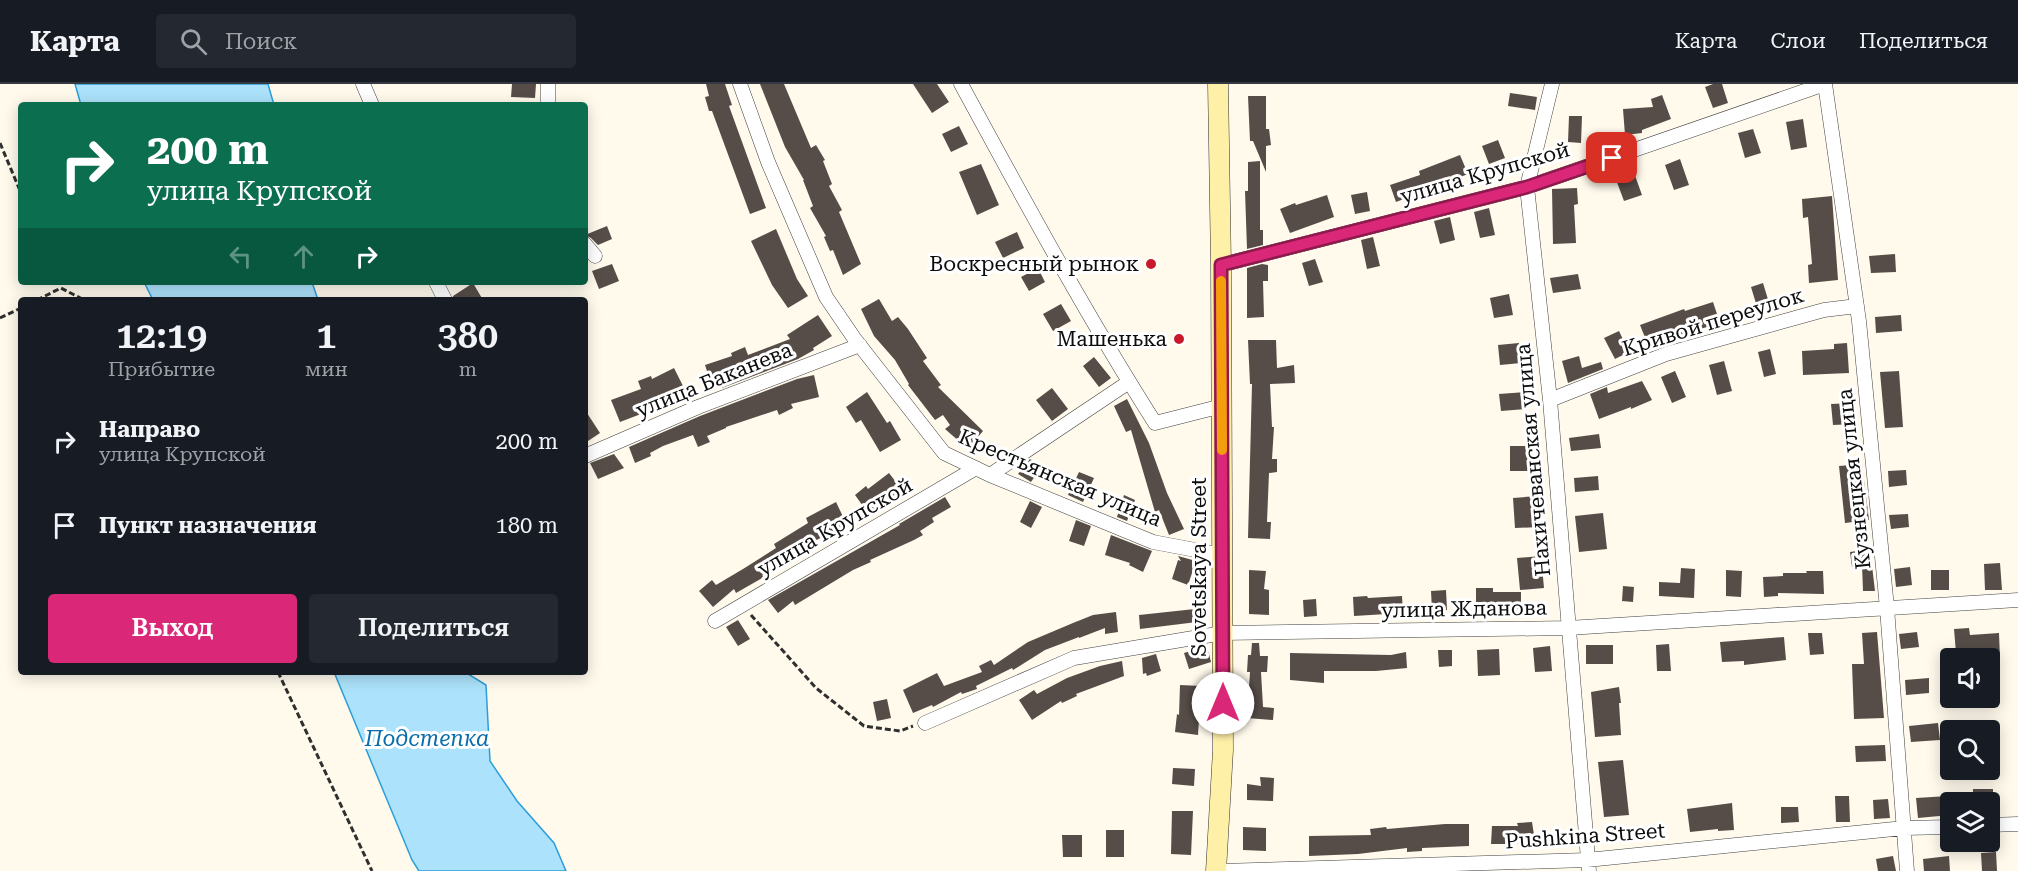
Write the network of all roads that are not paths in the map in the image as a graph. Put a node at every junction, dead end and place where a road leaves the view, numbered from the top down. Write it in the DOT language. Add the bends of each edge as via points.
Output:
graph roads {
  1 [pos="363,84"];
  2 [pos="548,84"];
  3 [pos="741,84"];
  4 [pos="961,84"];
  5 [pos="1218,84"];
  6 [pos="1551,84"];
  7 [pos="1825,84"];
  8 [pos="371,102"];
  9 [pos="548,102"];
  10 [pos="1527,187"];
  11 [pos="588,248"];
  12 [pos="595,256"];
  13 [pos="1221,265"];
  14 [pos="1857,306"];
  15 [pos="860,345"];
  16 [pos="1130,382"];
  17 [pos="1550,400"];
  18 [pos="1222,406"];
  19 [pos="588,455"];
  20 [pos="976,468"];
  21 [pos="990,475"];
  22 [pos="1222,555"];
  23 [pos="2018,600"];
  24 [pos="1887,608"];
  25 [pos="715,621"];
  26 [pos="1568,628"];
  27 [pos="1223,633"];
  28 [pos="925,723"];
  29 [pos="2018,824"];
  30 [pos="2000,825"];
  31 [pos="1940,827"];
  32 [pos="1904,828"];
  33 [pos="1588,865"];
  34 [pos="1216,871"];
  35 [pos="1221,871"];
  36 [pos="1907,871"];
  1 -- 8 [label="street"];
  2 -- 9 [label="street"];
  3 -- 15 [label="street, Крестьянская улица" via="768,162 826,297"];
  4 -- 16 [label="street" via="1022,198"];
  5 -- 13 [label="street, Sovetskaya Street"];
  6 -- 10 [label="street, Нахичеванская улица"];
  7 -- 10 [label="street, улица Крупской"];
  7 -- 14 [label="street, Кузнецкая улица"];
  10 -- 13 [label="street, улица Крупской"];
  10 -- 17 [label="street, Нахичеванская улица"];
  11 -- 12 [label="street"];
  13 -- 18 [label="street, Sovetskaya Street"];
  14 -- 17 [label="street, Кривой переулок" via="1824,310 1665,354"];
  14 -- 24 [label="street, Кузнецкая улица"];
  15 -- 19 [label="street, улица Баканева" via="698,407"];
  15 -- 20 [label="street, Крестьянская улица" via="944,453"];
  16 -- 18 [label="street" via="1155,423"];
  16 -- 21 [label="street"];
  17 -- 26 [label="street, Нахичеванская улица"];
  18 -- 22 [label="street, Sovetskaya Street"];
  20 -- 21 [label="street, Крестьянская улица"];
  20 -- 25 [label="street, улица Крупской"];
  21 -- 22 [label="street, Крестьянская улица" via="1153,542"];
  22 -- 27 [label="street, Sovetskaya Street"];
  23 -- 24 [label="street, улица Жданова"];
  24 -- 26 [label="street, улица Жданова"];
  24 -- 32 [label="street, Кузнецкая улица"];
  26 -- 27 [label="street, улица Жданова"];
  26 -- 33 [label="street, Нахичеванская улица"];
  27 -- 28 [label="street, улица Жданова" via="1074,658"];
  27 -- 34 [label="street, Sovetskaya Street" via="1223,750"];
  29 -- 30 [label="street"];
  31 -- 32 [label="street, Pushkina Street"];
  32 -- 33 [label="street, Pushkina Street"];
  32 -- 36 [label="street, Кузнецкая улица"];
  33 -- 35 [label="street, Pushkina Street"];
}
